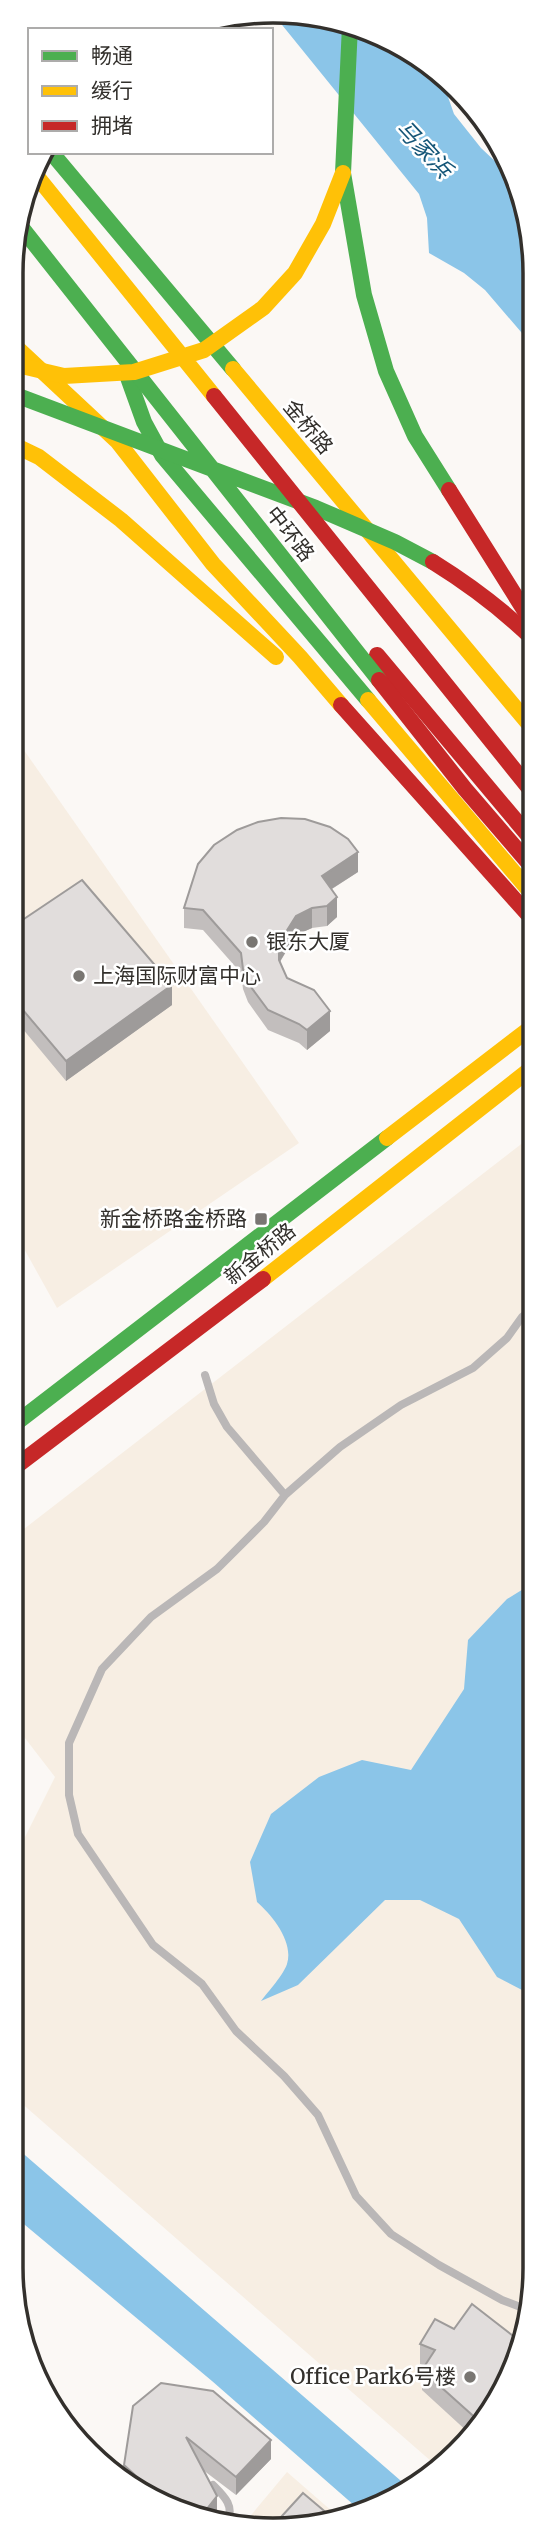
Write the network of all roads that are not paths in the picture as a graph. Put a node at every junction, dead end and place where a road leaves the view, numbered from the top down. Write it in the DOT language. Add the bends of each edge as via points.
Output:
graph roads {
  1 [pos="350,35"];
  2 [pos="53,154"];
  3 [pos="343,173"];
  4 [pos="41,181"];
  5 [pos="36,194"];
  6 [pos="26,233"];
  7 [pos="24,250"];
  8 [pos="23,353"];
  9 [pos="219,353"];
  10 [pos="23,366"];
  11 [pos="126,372"];
  12 [pos="23,398"];
  13 [pos="23,449"];
  14 [pos="523,608"];
  15 [pos="523,628"];
  16 [pos="417,703"];
  17 [pos="523,717"];
  18 [pos="376,747"];
  19 [pos="523,774"];
  20 [pos="523,781"];
  21 [pos="497,826"];
  22 [pos="523,829"];
  23 [pos="523,856"];
  24 [pos="523,861"];
  25 [pos="523,883"];
  26 [pos="523,909"];
  27 [pos="523,1034"];
  28 [pos="523,1075"];
  29 [pos="523,1316"];
  30 [pos="205,1375"];
  31 [pos="23,1418"];
  32 [pos="23,1461"];
  33 [pos="285,1495"];
  34 [pos="520,2307"];
  35 [pos="213,2485"];
  36 [pos="230,2514"];
  1 -- 3 [label="main road"];
  2 -- 9 [label="main road, 金桥路"];
  3 -- 10 [label="main road, bridge" via="323,224 295,273 263,308 204,350 134,372 64,376"];
  3 -- 14 [label="main road" via="364,295 386,372 415,436"];
  4 -- 20 [label="main road, 中环路, bridge"];
  5 -- 9 [label="main road" via="141,319 170,338"];
  6 -- 21 [label="main road, 中环路, bridge"];
  7 -- 11 [label="main road"];
  8 -- 18 [label="main road, bridge" via="118,442 213,565"];
  9 -- 17 [label="main road, 金桥路"];
  11 -- 16 [label="main road" via="200,445"];
  11 -- 25 [label="main road" via="162,455"];
  12 -- 15 [label="main road, bridge" via="362,526 429,558 478,590"];
  13 -- 18 [label="main road" via="121,520"];
  16 -- 19 [label="main road" via="470,724 494,740"];
  16 -- 22 [label="main road"];
  18 -- 26 [label="main road"];
  21 -- 23 [label="main road, 中环路, bridge"];
  21 -- 24 [label="main road, bridge"];
  27 -- 31 [label="main road, 新金桥路"];
  28 -- 32 [label="main road, 新金桥路"];
  29 -- 33 [label="lane" via="508,1338 473,1368 401,1405 340,1447"];
  30 -- 33 [label="lane" via="227,1427"];
  33 -- 34 [label="lane" via="217,1569 151,1617 102,1669 69,1743 69,1795 78,1834 153,1945 202,1984 236,2031 318,2115 356,2196 391,2234"];
  35 -- 36 [label="lane" via="228,2500"];
}
